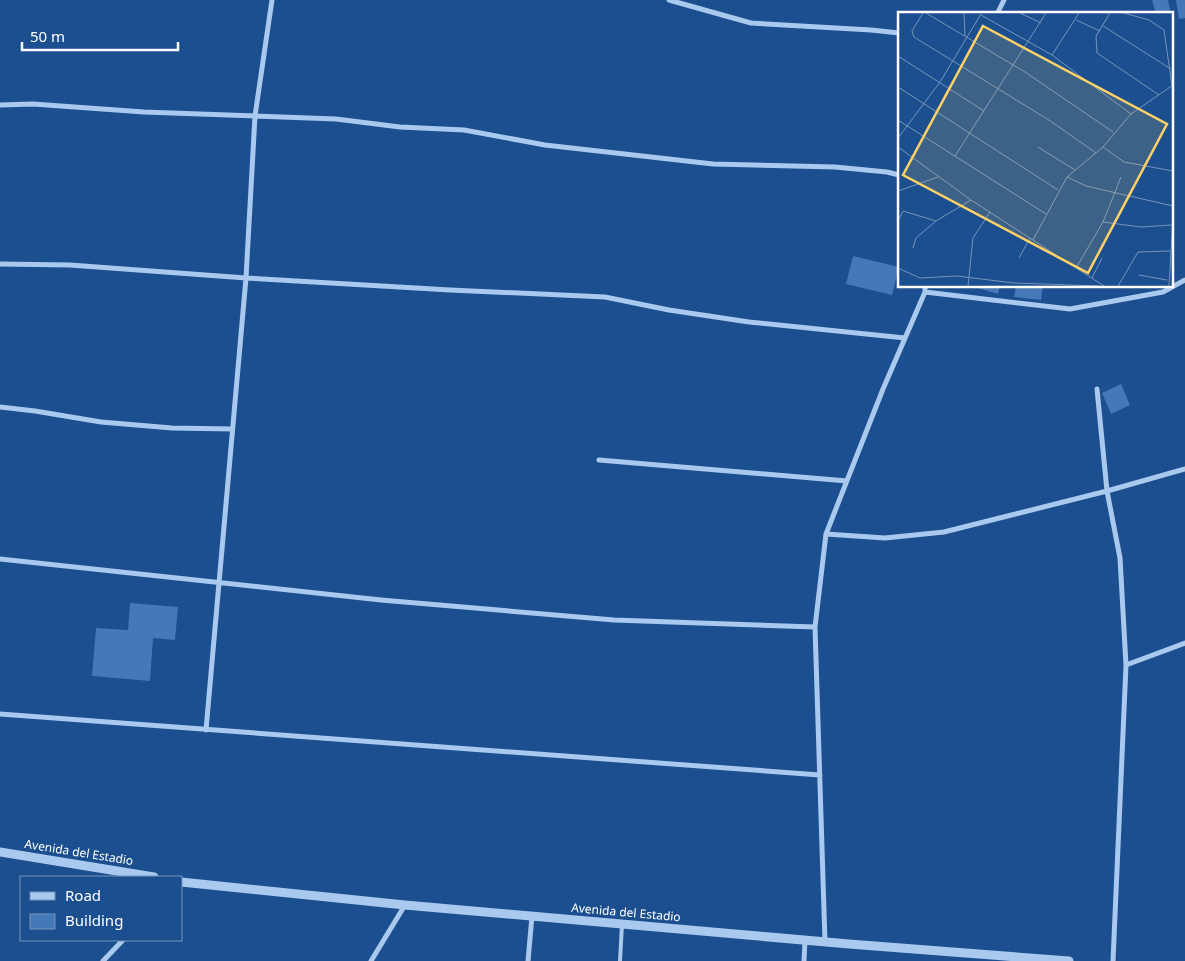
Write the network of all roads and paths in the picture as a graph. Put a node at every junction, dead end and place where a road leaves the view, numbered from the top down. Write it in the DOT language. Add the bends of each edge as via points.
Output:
graph roads {
  1 [pos="272,0"];
  2 [pos="669,0"];
  3 [pos="1004,0"];
  4 [pos="999,12"];
  5 [pos="898,33"];
  6 [pos="0,104"];
  7 [pos="255,116"];
  8 [pos="898,175"];
  9 [pos="0,264"];
  10 [pos="246,278"];
  11 [pos="1185,280"];
  12 [pos="1172,287"];
  13 [pos="1170,288"];
  14 [pos="925,289"];
  15 [pos="905,338"];
  16 [pos="1096,389"];
  17 [pos="0,407"];
  18 [pos="232,429"];
  19 [pos="600,460"];
  20 [pos="1185,469"];
  21 [pos="847,481"];
  22 [pos="1107,491"];
  23 [pos="826,534"];
  24 [pos="0,559"];
  25 [pos="219,582"];
  26 [pos="815,627"];
  27 [pos="1185,643"];
  28 [pos="1126,665"];
  29 [pos="0,714"];
  30 [pos="206,730"];
  31 [pos="820,775"];
  32 [pos="0,852"];
  33 [pos="148,876"];
  34 [pos="182,882"];
  35 [pos="405,906"];
  36 [pos="532,916"];
  37 [pos="622,924"];
  38 [pos="805,940"];
  39 [pos="122,941"];
  40 [pos="825,942"];
  41 [pos="103,961"];
  42 [pos="371,961"];
  43 [pos="528,961"];
  44 [pos="620,961"];
  45 [pos="804,961"];
  46 [pos="1069,961"];
  47 [pos="1113,961"];
  1 -- 7 [label="street"];
  2 -- 5 [label="street" via="751,23"];
  3 -- 4 [label="street"];
  6 -- 7 [label="street"];
  7 -- 8 [label="street" via="464,130 545,144 713,164 835,167"];
  7 -- 10 [label="street"];
  9 -- 10 [label="street" via="70,265"];
  10 -- 15 [label="street" via="605,297 750,322"];
  10 -- 18 [label="street"];
  11 -- 12 [label="street"];
  13 -- 14 [label="street" via="1070,309"];
  14 -- 15 [label="street"];
  15 -- 21 [label="street"];
  16 -- 22 [label="street"];
  17 -- 18 [label="street" via="172,428"];
  18 -- 25 [label="street"];
  19 -- 21 [label="street"];
  20 -- 22 [label="street"];
  21 -- 23 [label="street"];
  22 -- 23 [label="street" via="944,532 885,538"];
  22 -- 28 [label="street" via="1120,558"];
  23 -- 26 [label="street"];
  24 -- 25 [label="street"];
  25 -- 26 [label="street" via="614,620"];
  25 -- 30 [label="street"];
  26 -- 31 [label="street"];
  27 -- 28 [label="street"];
  28 -- 47 [label="street"];
  29 -- 30 [label="street"];
  30 -- 31 [label="street"];
  31 -- 40 [label="street"];
  32 -- 33 [label="street, Avenida del Estadio"];
  34 -- 35 [label="street, Avenida del Estadio"];
  35 -- 36 [label="street, Avenida del Estadio"];
  35 -- 42 [label="street"];
  36 -- 37 [label="street, Avenida del Estadio"];
  36 -- 43 [label="street"];
  37 -- 38 [label="street, Avenida del Estadio"];
  37 -- 44 [label="lane"];
  38 -- 40 [label="street, Avenida del Estadio"];
  38 -- 45 [label="street"];
  39 -- 41 [label="street"];
  40 -- 46 [label="street, Avenida del Estadio"];
}
